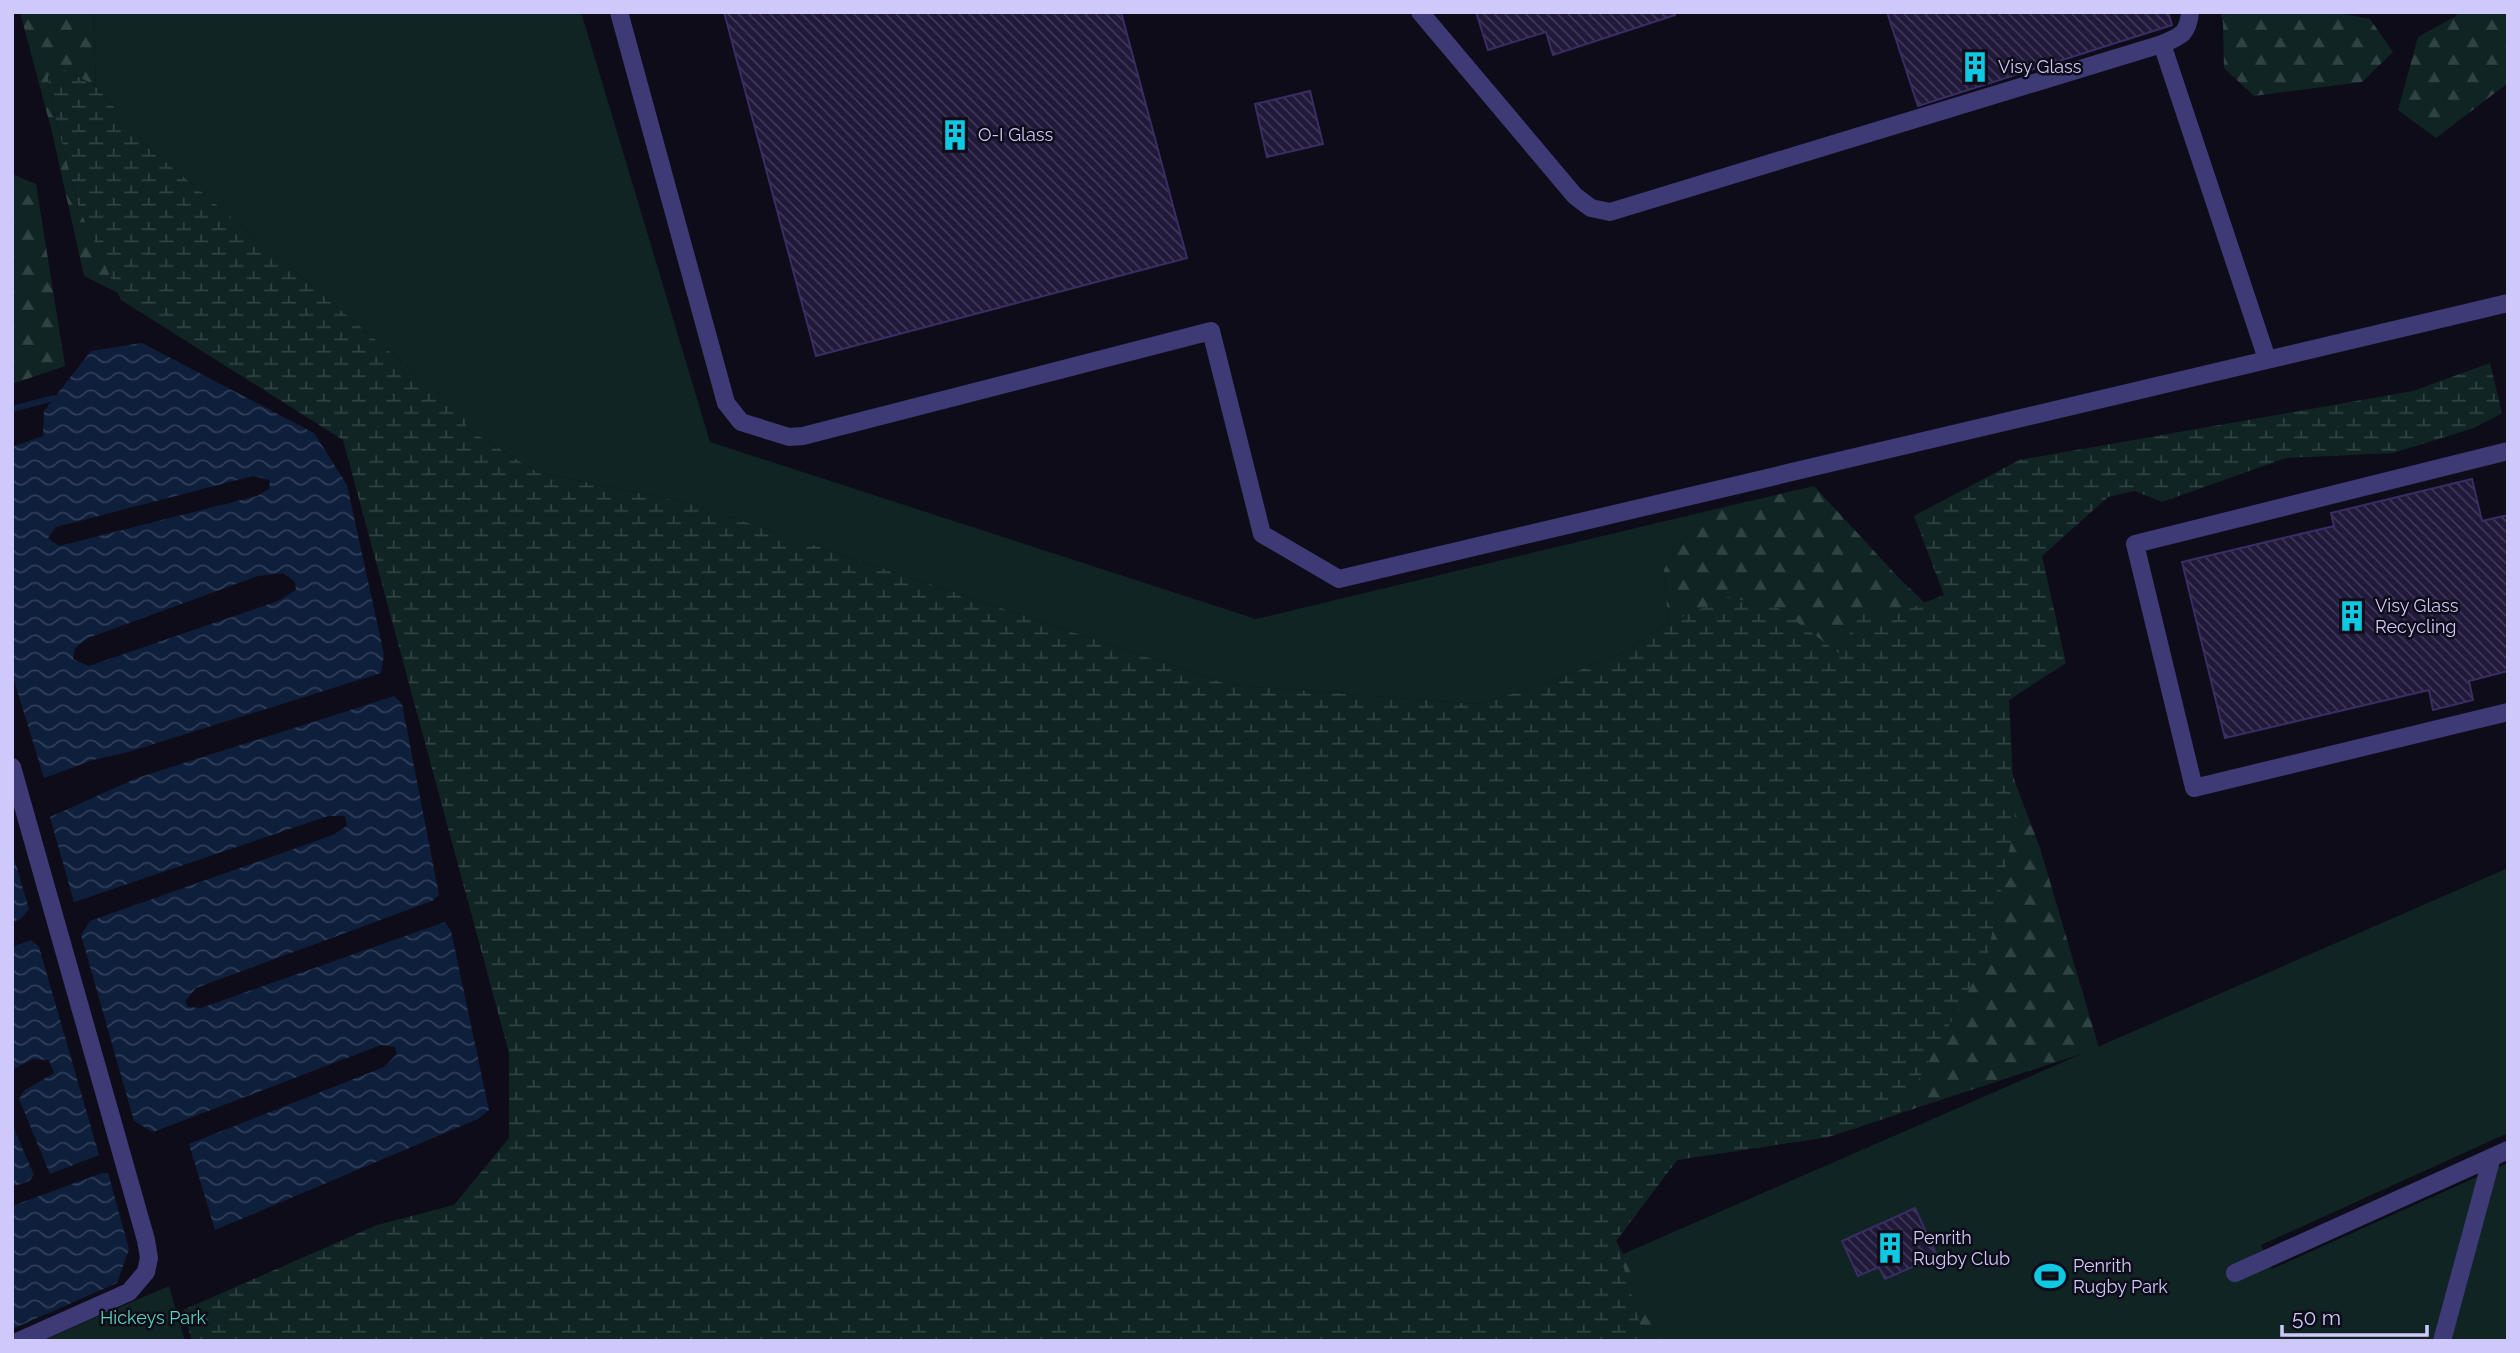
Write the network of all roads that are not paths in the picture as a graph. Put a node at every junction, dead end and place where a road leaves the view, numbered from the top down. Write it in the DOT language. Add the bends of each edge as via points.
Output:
graph roads {
  1 [pos="620,12"];
  2 [pos="1420,12"];
  3 [pos="2190,12"];
  4 [pos="2162,44"];
  5 [pos="2508,303"];
  6 [pos="2267,359"];
  7 [pos="2508,451"];
  8 [pos="2508,712"];
  9 [pos="12,767"];
  10 [pos="2500,1154"];
  11 [pos="2235,1273"];
  12 [pos="19,1341"];
  13 [pos="2442,1341"];
  1 -- 6 [label="street" via="726,403 741,422 789,437 803,436 1211,331 1262,534 1339,579"];
  2 -- 4 [label="street" via="1575,196 1591,208 1610,212"];
  3 -- 4 [label="street" via="2189,27"];
  4 -- 6 [label="street"];
  5 -- 6 [label="street"];
  7 -- 8 [label="street" via="2135,544 2194,788"];
  9 -- 12 [label="street" via="149,1258 146,1272 129,1293"];
  10 -- 11 [label="street"];
  10 -- 13 [label="street"];
}
